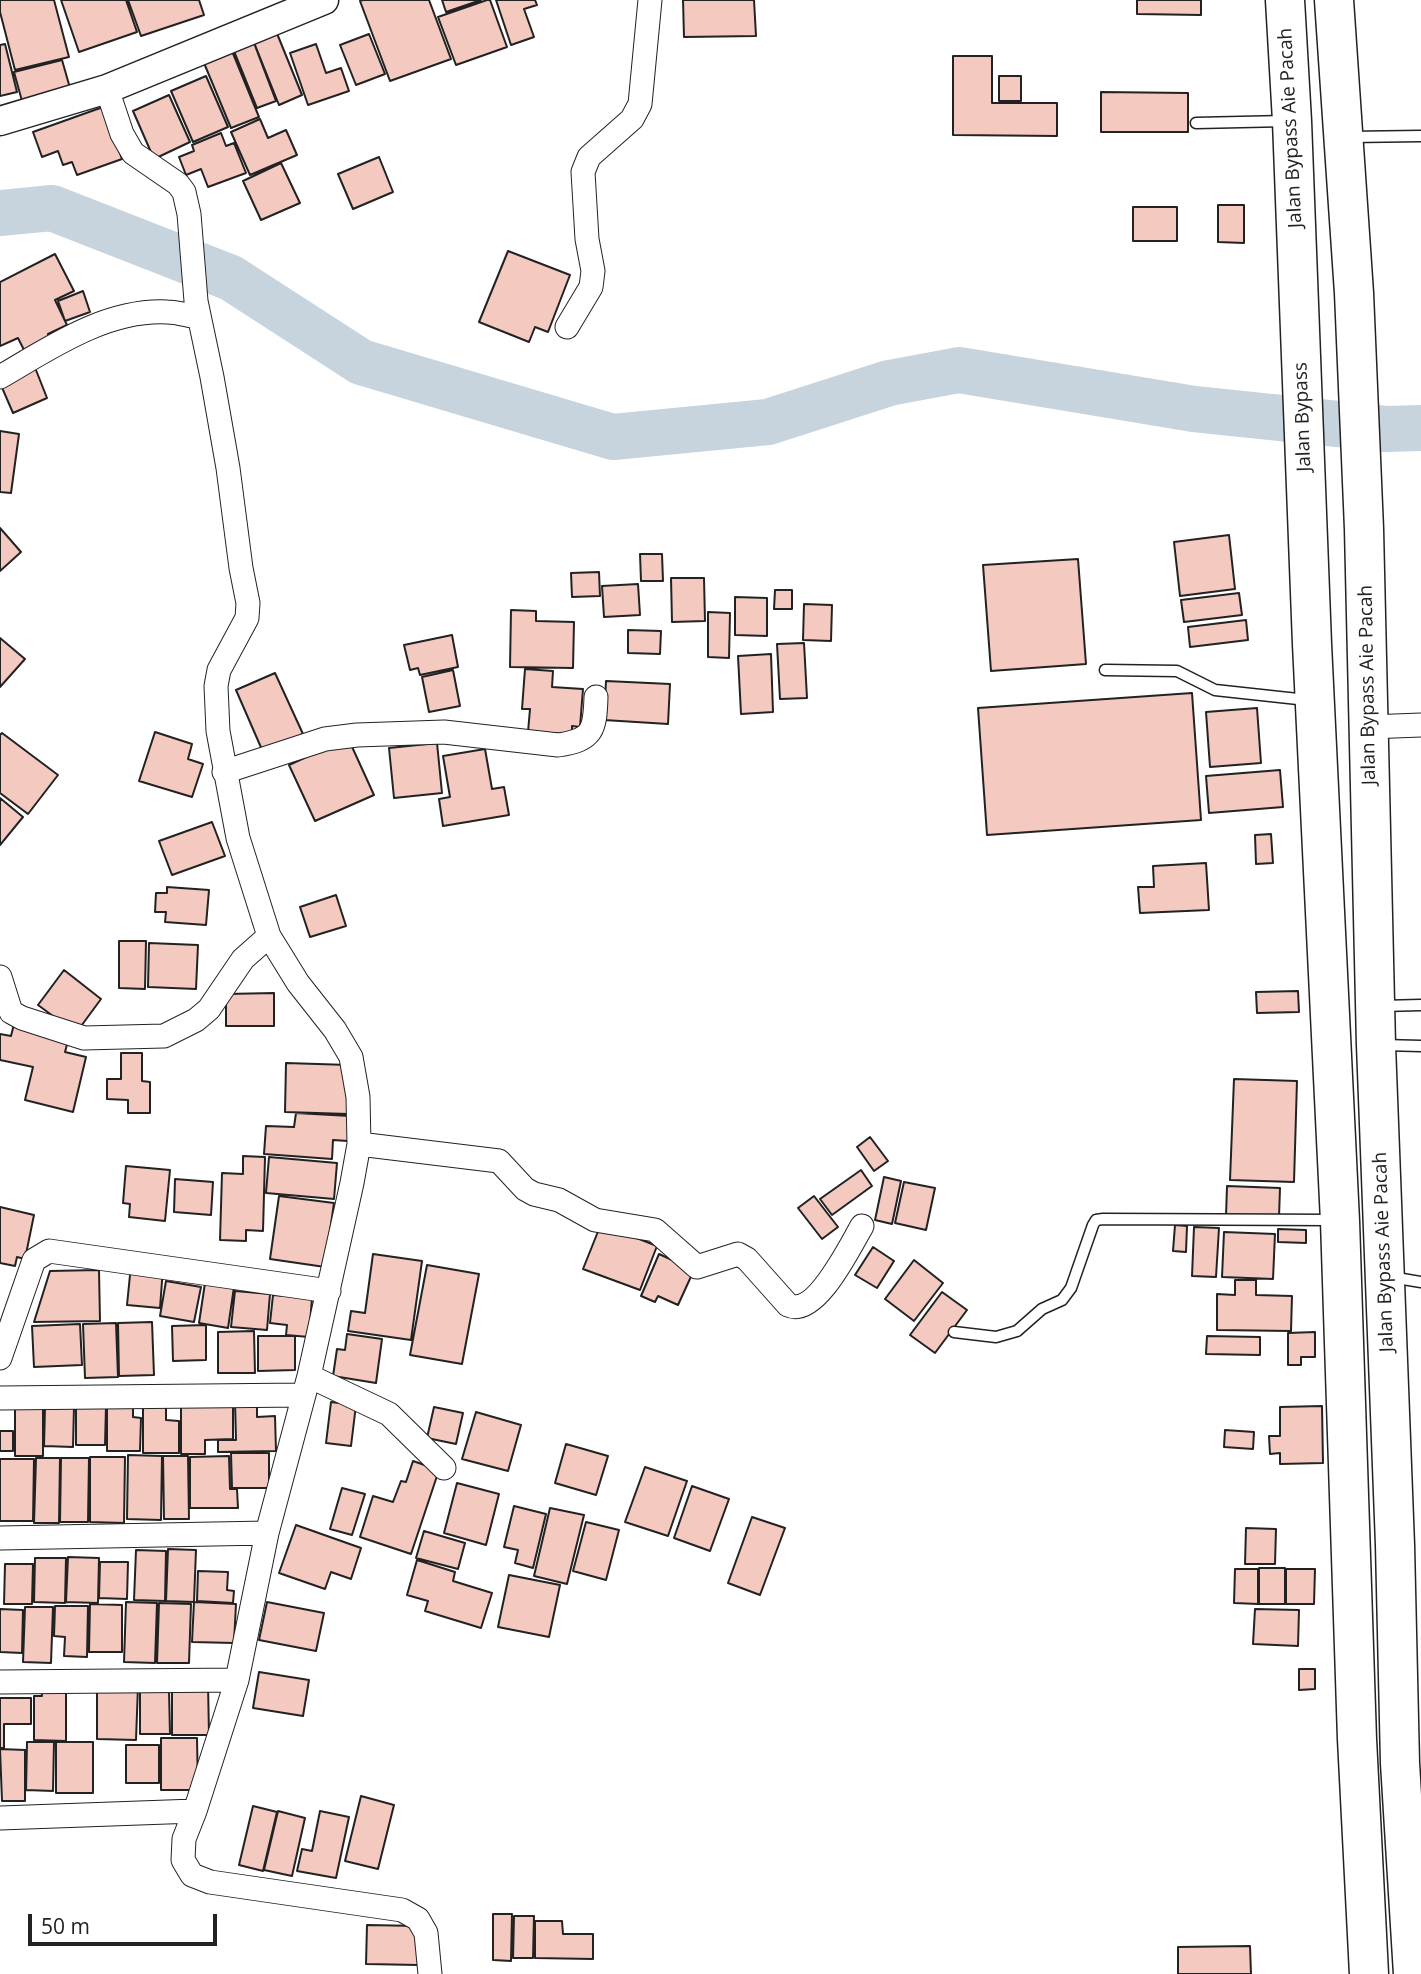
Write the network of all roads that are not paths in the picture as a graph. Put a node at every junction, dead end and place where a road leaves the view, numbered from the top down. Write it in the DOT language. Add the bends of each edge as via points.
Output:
graph roads {
  1 [pos="324,0"];
  2 [pos="650,0"];
  3 [pos="1285,0"];
  4 [pos="1334,0"];
  5 [pos="107,89"];
  6 [pos="0,121"];
  7 [pos="1292,121"];
  8 [pos="1196,123"];
  9 [pos="1421,136"];
  10 [pos="1343,137"];
  11 [pos="1298,298"];
  12 [pos="198,309"];
  13 [pos="567,327"];
  14 [pos="0,377"];
  15 [pos="1105,670"];
  16 [pos="596,697"];
  17 [pos="1315,700"];
  18 [pos="1421,725"];
  19 [pos="1369,727"];
  20 [pos="224,772"];
  21 [pos="269,936"];
  22 [pos="0,977"];
  23 [pos="1421,1005"];
  24 [pos="1375,1006"];
  25 [pos="1376,1045"];
  26 [pos="1421,1046"];
  27 [pos="359,1144"];
  28 [pos="1340,1221"];
  29 [pos="862,1226"];
  30 [pos="1403,1279"];
  31 [pos="329,1291"];
  32 [pos="954,1332"];
  33 [pos="0,1358"];
  34 [pos="306,1386"];
  35 [pos="0,1398"];
  36 [pos="444,1468"];
  37 [pos="267,1533"];
  38 [pos="0,1538"];
  39 [pos="237,1680"];
  40 [pos="0,1682"];
  41 [pos="195,1811"];
  42 [pos="0,1818"];
  43 [pos="430,1974"];
  44 [pos="1369,1974"];
  45 [pos="1413,1974"];
  1 -- 5 [label="street"];
  2 -- 13 [label="street" via="640,104 632,119 589,157 583,172 593,271 591,287"];
  3 -- 7 [label="highway, Jalan Bypass Aie Pacah"];
  4 -- 10 [label="highway"];
  5 -- 6 [label="street"];
  5 -- 12 [label="street" via="122,134 134,153 184,192"];
  7 -- 8 [label="lane"];
  7 -- 11 [label="highway, Jalan Bypass Aie Pacah"];
  9 -- 10 [label="lane"];
  10 -- 19 [label="highway, Jalan Bypass Aie Pacah" via="1354,293"];
  11 -- 17 [label="highway, Jalan Bypass"];
  12 -- 14 [label="street" via="99,324"];
  12 -- 20 [label="street" via="248,603 247,618 219,670 216,686"];
  15 -- 17 [label="lane" via="1177,671 1215,690"];
  16 -- 20 [label="street" via="591,732 574,743 444,732 357,734 325,738"];
  17 -- 28 [label="highway, Jalan Bypass"];
  18 -- 19 [label="street"];
  19 -- 24 [label="highway, Jalan Bypass Aie Pacah"];
  20 -- 21 [label="street" via="238,838"];
  21 -- 22 [label="street" via="243,959 209,1009 164,1036 84,1038 22,1018 11,1012"];
  21 -- 27 [label="street" via="351,1057"];
  23 -- 24 [label="lane"];
  24 -- 25 [label="highway, Jalan Bypass Aie Pacah"];
  25 -- 26 [label="lane"];
  25 -- 30 [label="highway, Jalan Bypass Aie Pacah"];
  27 -- 29 [label="street" via="499,1161 534,1194 559,1200 595,1220 655,1230 697,1267 738,1254 794,1308 805,1305 825,1287"];
  27 -- 31 [label="street"];
  28 -- 32 [label="lane" via="1096,1220 1071,1288 1062,1300 1042,1309 1017,1331 996,1337"];
  28 -- 44 [label="highway, Jalan Bypass"];
  30 -- 45 [label="highway, Jalan Bypass Aie Pacah" via="1400,1763"];
  31 -- 33 [label="street" via="49,1251 34,1260 12,1310"];
  31 -- 34 [label="street"];
  34 -- 35 [label="street"];
  34 -- 36 [label="street" via="389,1414"];
  34 -- 37 [label="street"];
  37 -- 38 [label="street"];
  37 -- 39 [label="street"];
  39 -- 40 [label="street"];
  39 -- 41 [label="street"];
  41 -- 42 [label="street"];
  41 -- 43 [label="street" via="184,1839 183,1860 192,1875 210,1882 402,1910 418,1919 426,1933"];
}
